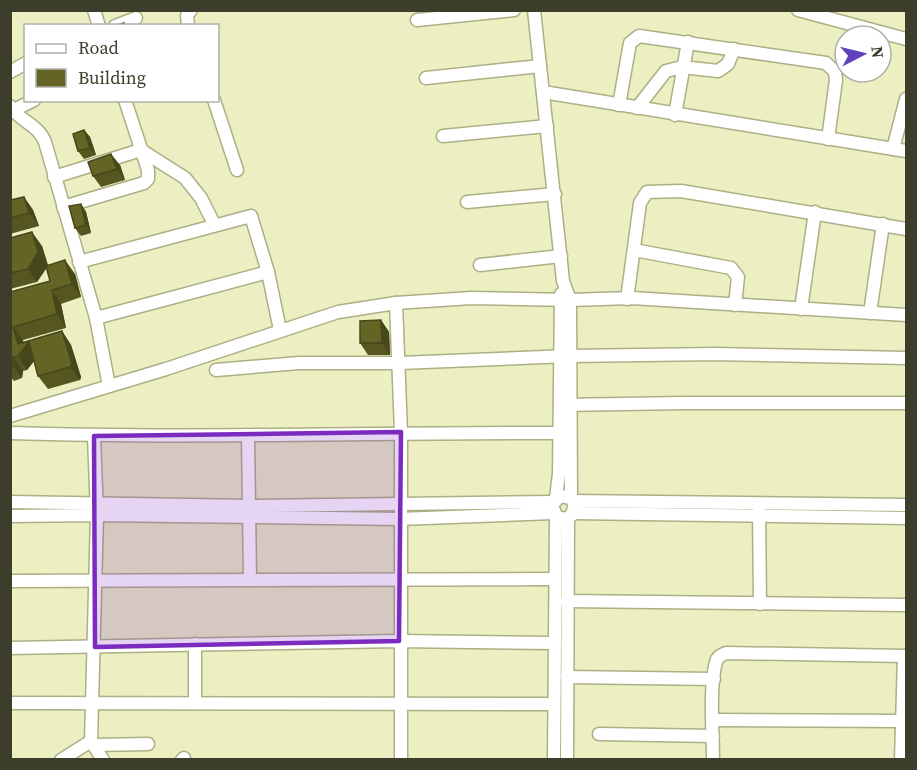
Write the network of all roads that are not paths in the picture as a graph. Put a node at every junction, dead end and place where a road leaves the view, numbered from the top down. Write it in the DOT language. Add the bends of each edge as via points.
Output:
graph roads {
  1 [pos="191,10"];
  2 [pos="514,10"];
  3 [pos="534,10"];
  4 [pos="798,10"];
  5 [pos="812,12"];
  6 [pos="469,13"];
  7 [pos="136,18"];
  8 [pos="417,20"];
  9 [pos="120,24"];
  10 [pos="188,24"];
  11 [pos="906,39"];
  12 [pos="688,42"];
  13 [pos="734,50"];
  14 [pos="24,64"];
  15 [pos="540,66"];
  16 [pos="682,67"];
  17 [pos="10,72"];
  18 [pos="426,78"];
  19 [pos="543,92"];
  20 [pos="906,99"];
  21 [pos="29,102"];
  22 [pos="126,102"];
  23 [pos="215,102"];
  24 [pos="619,105"];
  25 [pos="637,108"];
  26 [pos="11,109"];
  27 [pos="675,115"];
  28 [pos="547,126"];
  29 [pos="442,136"];
  30 [pos="828,139"];
  31 [pos="893,149"];
  32 [pos="141,150"];
  33 [pos="906,151"];
  34 [pos="237,170"];
  35 [pos="54,177"];
  36 [pos="555,194"];
  37 [pos="467,202"];
  38 [pos="63,207"];
  39 [pos="815,212"];
  40 [pos="214,224"];
  41 [pos="883,225"];
  42 [pos="906,229"];
  43 [pos="634,250"];
  44 [pos="561,256"];
  45 [pos="79,262"];
  46 [pos="480,265"];
  47 [pos="268,272"];
  48 [pos="627,299"];
  49 [pos="566,300"];
  50 [pos="396,303"];
  51 [pos="735,305"];
  52 [pos="801,309"];
  53 [pos="870,313"];
  54 [pos="906,315"];
  55 [pos="96,318"];
  56 [pos="280,330"];
  57 [pos="564,357"];
  58 [pos="906,358"];
  59 [pos="400,363"];
  60 [pos="216,370"];
  61 [pos="109,386"];
  62 [pos="906,403"];
  63 [pos="565,405"];
  64 [pos="10,416"];
  65 [pos="401,432"];
  66 [pos="10,433"];
  67 [pos="560,433"];
  68 [pos="94,435"];
  69 [pos="248,436"];
  70 [pos="10,502"];
  71 [pos="906,505"];
  72 [pos="563,507"];
  73 [pos="97,509"];
  74 [pos="759,510"];
  75 [pos="250,511"];
  76 [pos="400,512"];
  77 [pos="10,516"];
  78 [pos="906,518"];
  79 [pos="250,579"];
  80 [pos="555,579"];
  81 [pos="400,580"];
  82 [pos="10,581"];
  83 [pos="95,581"];
  84 [pos="566,601"];
  85 [pos="759,604"];
  86 [pos="906,605"];
  87 [pos="399,641"];
  88 [pos="554,643"];
  89 [pos="195,644"];
  90 [pos="95,647"];
  91 [pos="10,648"];
  92 [pos="905,656"];
  93 [pos="567,677"];
  94 [pos="714,679"];
  95 [pos="94,702"];
  96 [pos="195,702"];
  97 [pos="401,702"];
  98 [pos="10,703"];
  99 [pos="554,704"];
  100 [pos="713,720"];
  101 [pos="904,721"];
  102 [pos="599,734"];
  103 [pos="713,736"];
  104 [pos="93,743"];
  105 [pos="148,744"];
  106 [pos="60,759"];
  107 [pos="104,759"];
  108 [pos="401,759"];
  109 [pos="554,759"];
  110 [pos="567,759"];
  111 [pos="713,759"];
  112 [pos="901,759"];
  1 -- 10 [label="street"];
  2 -- 6 [label="street"];
  3 -- 15 [label="street"];
  4 -- 5 [label="street"];
  5 -- 11 [label="street"];
  6 -- 8 [label="street"];
  7 -- 9 [label="street"];
  12 -- 13 [label="street"];
  12 -- 16 [label="street"];
  12 -- 24 [label="street" via="647,36 633,39"];
  13 -- 16 [label="street" via="728,64 718,71"];
  13 -- 30 [label="street" via="826,63 831,67 836,80"];
  14 -- 17 [label="street"];
  15 -- 18 [label="street"];
  15 -- 19 [label="street"];
  16 -- 25 [label="street" via="661,75"];
  16 -- 27 [label="street"];
  19 -- 24 [label="street"];
  19 -- 28 [label="street"];
  20 -- 31 [label="street"];
  21 -- 26 [label="street"];
  22 -- 32 [label="street"];
  23 -- 34 [label="street"];
  24 -- 25 [label="street"];
  25 -- 27 [label="street"];
  26 -- 35 [label="street" via="42,135"];
  27 -- 30 [label="street"];
  28 -- 29 [label="street"];
  28 -- 36 [label="street"];
  30 -- 31 [label="street"];
  31 -- 33 [label="street"];
  32 -- 35 [label="street"];
  32 -- 38 [label="street" via="149,174 144,183"];
  32 -- 40 [label="street" via="193,186"];
  35 -- 38 [label="street"];
  36 -- 37 [label="street"];
  36 -- 44 [label="street"];
  38 -- 45 [label="street"];
  39 -- 41 [label="street"];
  39 -- 43 [label="street" via="654,190 647,192 640,203"];
  39 -- 52 [label="street"];
  40 -- 45 [label="street"];
  40 -- 47 [label="street" via="251,216"];
  41 -- 42 [label="street"];
  41 -- 53 [label="street"];
  43 -- 48 [label="street"];
  43 -- 51 [label="street" via="731,268 738,277"];
  44 -- 46 [label="street"];
  44 -- 49 [label="street"];
  45 -- 55 [label="street"];
  47 -- 55 [label="street"];
  47 -- 56 [label="street"];
  48 -- 49 [label="street"];
  48 -- 51 [label="street"];
  49 -- 50 [label="street" via="471,298"];
  49 -- 57 [label="street"];
  50 -- 56 [label="street" via="339,312"];
  50 -- 59 [label="street"];
  51 -- 52 [label="street"];
  52 -- 53 [label="street"];
  53 -- 54 [label="street"];
  55 -- 61 [label="street"];
  56 -- 61 [label="street"];
  57 -- 58 [label="street" via="715,354"];
  57 -- 59 [label="street"];
  57 -- 63 [label="street"];
  59 -- 60 [label="street" via="299,363"];
  59 -- 65 [label="street"];
  61 -- 64 [label="street"];
  62 -- 63 [label="street"];
  63 -- 67 [label="street"];
  63 -- 72 [label="street"];
  65 -- 67 [label="street"];
  65 -- 69 [label="street"];
  65 -- 76 [label="street"];
  66 -- 68 [label="street"];
  67 -- 72 [label="street"];
  68 -- 69 [label="street"];
  68 -- 73 [label="street"];
  69 -- 75 [label="street"];
  70 -- 73 [label="street"];
  71 -- 74 [label="street"];
  72 -- 74 [label="street"];
  72 -- 76 [label="street"];
  72 -- 80 [label="street"];
  72 -- 84 [label="street"];
  73 -- 75 [label="street"];
  73 -- 77 [label="street"];
  73 -- 83 [label="street"];
  74 -- 78 [label="street"];
  74 -- 85 [label="street"];
  75 -- 76 [label="street"];
  75 -- 79 [label="street"];
  76 -- 81 [label="street"];
  79 -- 81 [label="street"];
  79 -- 83 [label="street"];
  80 -- 81 [label="street"];
  80 -- 88 [label="street"];
  81 -- 87 [label="street"];
  82 -- 83 [label="street"];
  83 -- 90 [label="street"];
  84 -- 85 [label="street"];
  84 -- 93 [label="street"];
  85 -- 86 [label="street"];
  87 -- 88 [label="street"];
  87 -- 89 [label="street"];
  87 -- 97 [label="street"];
  88 -- 99 [label="street"];
  89 -- 90 [label="street"];
  89 -- 96 [label="street"];
  90 -- 91 [label="street"];
  90 -- 95 [label="street"];
  92 -- 94 [label="street" via="726,653 716,661"];
  92 -- 101 [label="street"];
  93 -- 94 [label="street"];
  93 -- 110 [label="street"];
  94 -- 100 [label="street"];
  95 -- 96 [label="street"];
  95 -- 98 [label="street"];
  95 -- 104 [label="street"];
  96 -- 97 [label="street"];
  97 -- 99 [label="street"];
  97 -- 108 [label="street"];
  99 -- 109 [label="street"];
  100 -- 101 [label="street"];
  100 -- 103 [label="street"];
  101 -- 112 [label="street"];
  102 -- 103 [label="street"];
  103 -- 111 [label="street"];
  104 -- 105 [label="street"];
  104 -- 106 [label="street"];
  104 -- 107 [label="street"];
}
